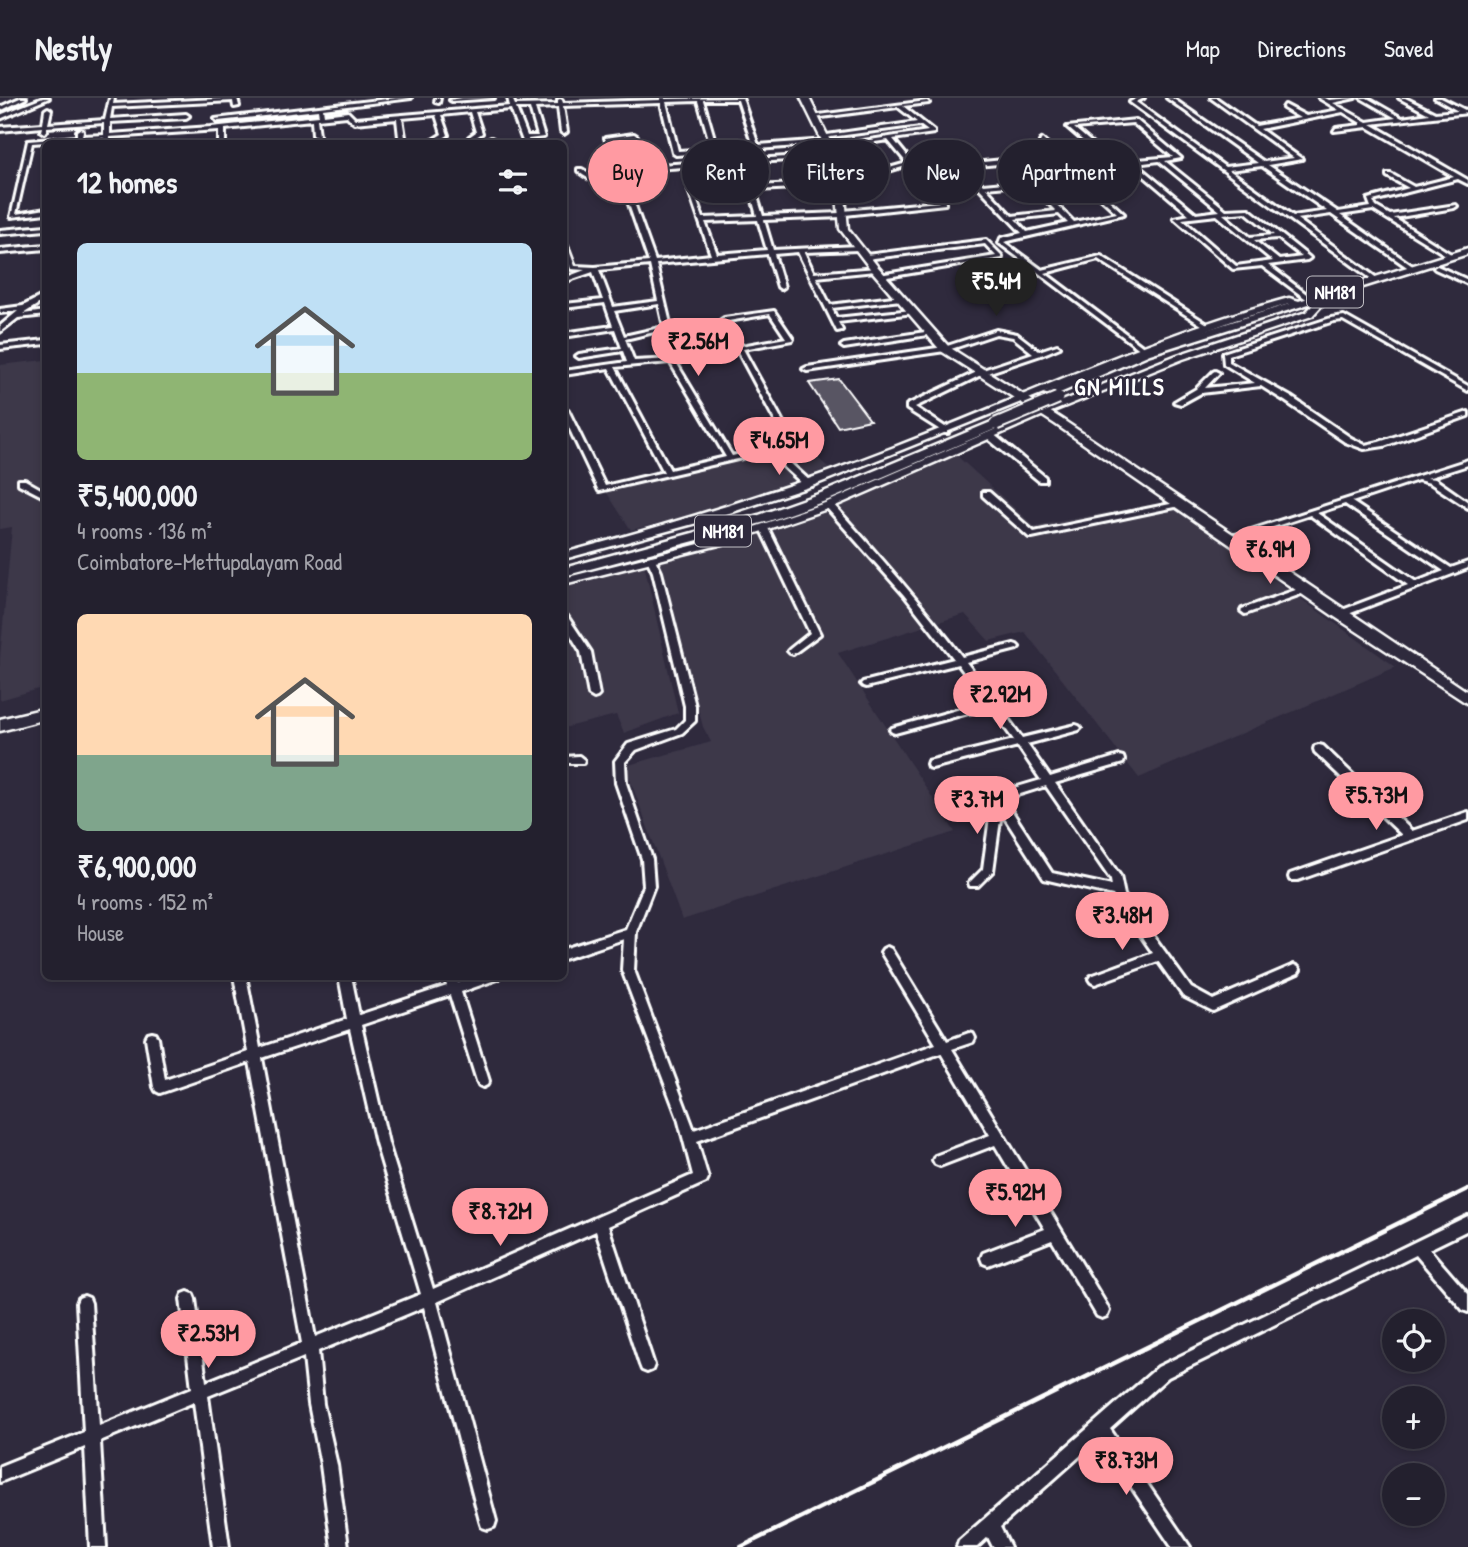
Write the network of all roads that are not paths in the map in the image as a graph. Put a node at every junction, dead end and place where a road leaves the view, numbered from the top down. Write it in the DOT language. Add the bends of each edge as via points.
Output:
graph roads {
  1 [pos="24,98"];
  2 [pos="47,98"];
  3 [pos="112,98"];
  4 [pos="409,98"];
  5 [pos="492,98"];
  6 [pos="510,98"];
  7 [pos="740,98"];
  8 [pos="805,98"];
  9 [pos="1142,98"];
  10 [pos="1169,98"];
  11 [pos="1213,98"];
  12 [pos="1353,98"];
  13 [pos="1363,98"];
  14 [pos="1401,98"];
  15 [pos="1437,98"];
  16 [pos="700,99"];
  17 [pos="175,100"];
  18 [pos="452,100"];
  19 [pos="628,100"];
  20 [pos="663,100"];
  21 [pos="1324,100"];
  22 [pos="594,101"];
  23 [pos="560,102"];
  24 [pos="927,102"];
  25 [pos="899,105"];
  26 [pos="111,106"];
  27 [pos="236,106"];
  28 [pos="532,106"];
  29 [pos="320,107"];
  30 [pos="513,107"];
  31 [pos="1285,107"];
  32 [pos="0,109"];
  33 [pos="47,110"];
  34 [pos="472,111"];
  35 [pos="1342,111"];
  36 [pos="1466,111"];
  37 [pos="438,114"];
  38 [pos="1434,114"];
  39 [pos="186,116"];
  40 [pos="814,116"];
  41 [pos="0,117"];
  42 [pos="322,117"];
  43 [pos="399,117"];
  44 [pos="67,118"];
  45 [pos="108,118"];
  46 [pos="156,118"];
  47 [pos="314,118"];
  48 [pos="1275,118"];
  49 [pos="1305,118"];
  50 [pos="218,119"];
  51 [pos="1401,119"];
  52 [pos="354,121"];
  53 [pos="265,123"];
  54 [pos="920,123"];
  55 [pos="1282,123"];
  56 [pos="1364,125"];
  57 [pos="45,126"];
  58 [pos="222,128"];
  59 [pos="1255,128"];
  60 [pos="0,129"];
  61 [pos="80,129"];
  62 [pos="1336,130"];
  63 [pos="353,132"];
  64 [pos="564,132"];
  65 [pos="153,133"];
  66 [pos="316,135"];
  67 [pos="107,136"];
  68 [pos="267,136"];
  69 [pos="402,137"];
  70 [pos="890,138"];
  71 [pos="79,140"];
  72 [pos="85,140"];
  73 [pos="106,140"];
  74 [pos="222,140"];
  75 [pos="436,140"];
  76 [pos="473,140"];
  77 [pos="526,140"];
  78 [pos="529,140"];
  79 [pos="609,140"];
  80 [pos="635,140"];
  81 [pos="712,140"];
  82 [pos="754,140"];
  83 [pos="826,140"];
  84 [pos="849,140"];
  85 [pos="872,140"];
  86 [pos="1085,140"];
  87 [pos="30,142"];
  88 [pos="42,142"];
  89 [pos="783,151"];
  90 [pos="682,153"];
  91 [pos="903,153"];
  92 [pos="1161,160"];
  93 [pos="1140,161"];
  94 [pos="1264,164"];
  95 [pos="668,165"];
  96 [pos="1225,169"];
  97 [pos="580,170"];
  98 [pos="1140,170"];
  99 [pos="1389,175"];
  100 [pos="1459,177"];
  101 [pos="588,179"];
  102 [pos="1468,182"];
  103 [pos="984,189"];
  104 [pos="1414,189"];
  105 [pos="631,203"];
  106 [pos="695,203"];
  107 [pos="756,203"];
  108 [pos="841,203"];
  109 [pos="943,203"];
  110 [pos="1051,203"];
  111 [pos="1109,203"];
  112 [pos="1454,206"];
  113 [pos="1374,208"];
  114 [pos="42,212"];
  115 [pos="1060,212"];
  116 [pos="1222,213"];
  117 [pos="1336,213"];
  118 [pos="842,214"];
  119 [pos="1195,216"];
  120 [pos="1389,217"];
  121 [pos="759,218"];
  122 [pos="1010,218"];
  123 [pos="1293,218"];
  124 [pos="701,220"];
  125 [pos="1072,224"];
  126 [pos="42,228"];
  127 [pos="0,232"];
  128 [pos="1026,234"];
  129 [pos="1279,236"];
  130 [pos="1249,239"];
  131 [pos="42,247"];
  132 [pos="858,248"];
  133 [pos="800,250"];
  134 [pos="0,251"];
  135 [pos="1468,251"];
  136 [pos="567,253"];
  137 [pos="772,253"];
  138 [pos="715,256"];
  139 [pos="1451,256"];
  140 [pos="866,257"];
  141 [pos="1468,258"];
  142 [pos="1278,262"];
  143 [pos="653,264"];
  144 [pos="1263,264"];
  145 [pos="1412,268"];
  146 [pos="1437,268"];
  147 [pos="595,269"];
  148 [pos="878,272"];
  149 [pos="1040,272"];
  150 [pos="812,275"];
  151 [pos="567,279"];
  152 [pos="1375,279"];
  153 [pos="1468,282"];
  154 [pos="781,287"];
  155 [pos="901,298"];
  156 [pos="42,299"];
  157 [pos="662,302"];
  158 [pos="1310,303"];
  159 [pos="609,305"];
  160 [pos="567,306"];
  161 [pos="828,307"];
  162 [pos="0,311"];
  163 [pos="912,312"];
  164 [pos="24,313"];
  165 [pos="42,313"];
  166 [pos="834,320"];
  167 [pos="618,327"];
  168 [pos="0,330"];
  169 [pos="839,330"];
  170 [pos="932,333"];
  171 [pos="1207,333"];
  172 [pos="570,334"];
  173 [pos="622,338"];
  174 [pos="42,342"];
  175 [pos="844,346"];
  176 [pos="0,347"];
  177 [pos="739,348"];
  178 [pos="1057,348"];
  179 [pos="626,349"];
  180 [pos="945,349"];
  181 [pos="1143,349"];
  182 [pos="1038,354"];
  183 [pos="579,356"];
  184 [pos="631,363"];
  185 [pos="611,366"];
  186 [pos="807,369"];
  187 [pos="982,372"];
  188 [pos="567,373"];
  189 [pos="1215,373"];
  190 [pos="1262,384"];
  191 [pos="1468,389"];
  192 [pos="1199,391"];
  193 [pos="1023,400"];
  194 [pos="1178,402"];
  195 [pos="1043,412"];
  196 [pos="1468,414"];
  197 [pos="567,416"];
  198 [pos="945,430"];
  199 [pos="989,435"];
  200 [pos="770,449"];
  201 [pos="730,458"];
  202 [pos="1468,462"];
  203 [pos="668,473"];
  204 [pos="1418,478"];
  205 [pos="1042,479"];
  206 [pos="22,482"];
  207 [pos="808,484"];
  208 [pos="42,494"];
  209 [pos="986,494"];
  210 [pos="1347,502"];
  211 [pos="793,504"];
  212 [pos="829,505"];
  213 [pos="1180,505"];
  214 [pos="1468,506"];
  215 [pos="1312,513"];
  216 [pos="764,528"];
  217 [pos="1230,538"];
  218 [pos="567,555"];
  219 [pos="651,559"];
  220 [pos="567,561"];
  221 [pos="1468,565"];
  222 [pos="567,571"];
  223 [pos="1451,572"];
  224 [pos="567,580"];
  225 [pos="1416,586"];
  226 [pos="1304,590"];
  227 [pos="1245,611"];
  228 [pos="1339,614"];
  229 [pos="567,623"];
  230 [pos="1014,646"];
  231 [pos="793,651"];
  232 [pos="958,660"];
  233 [pos="866,684"];
  234 [pos="1038,691"];
  235 [pos="1464,693"];
  236 [pos="594,695"];
  237 [pos="989,703"];
  238 [pos="42,704"];
  239 [pos="42,714"];
  240 [pos="0,715"];
  241 [pos="0,725"];
  242 [pos="1076,728"];
  243 [pos="895,730"];
  244 [pos="1018,743"];
  245 [pos="1319,749"];
  246 [pos="567,760"];
  247 [pos="579,760"];
  248 [pos="1119,760"];
  249 [pos="932,764"];
  250 [pos="1048,783"];
  251 [pos="998,798"];
  252 [pos="958,810"];
  253 [pos="1468,816"];
  254 [pos="1410,836"];
  255 [pos="1294,877"];
  256 [pos="974,883"];
  257 [pos="1118,892"];
  258 [pos="630,932"];
  259 [pos="887,952"];
  260 [pos="567,953"];
  261 [pos="1160,955"];
  262 [pos="1294,971"];
  263 [pos="1095,979"];
  264 [pos="241,980"];
  265 [pos="346,980"];
  266 [pos="470,980"];
  267 [pos="452,983"];
  268 [pos="354,1022"];
  269 [pos="152,1038"];
  270 [pos="969,1038"];
  271 [pos="944,1047"];
  272 [pos="254,1056"];
  273 [pos="483,1081"];
  274 [pos="690,1137"];
  275 [pos="998,1138"];
  276 [pos="940,1160"];
  277 [pos="600,1223"];
  278 [pos="1468,1223"];
  279 [pos="1054,1231"];
  280 [pos="1418,1247"];
  281 [pos="988,1258"];
  282 [pos="429,1298"];
  283 [pos="188,1299"];
  284 [pos="85,1303"];
  285 [pos="1468,1305"];
  286 [pos="1102,1311"];
  287 [pos="310,1348"];
  288 [pos="647,1364"];
  289 [pos="200,1392"];
  290 [pos="1100,1427"];
  291 [pos="91,1436"];
  292 [pos="0,1474"];
  293 [pos="488,1521"];
  294 [pos="990,1525"];
  295 [pos="98,1547"];
  296 [pos="221,1547"];
  297 [pos="340,1547"];
  298 [pos="965,1547"];
  299 [pos="1002,1547"];
  300 [pos="1182,1547"];
  1 -- 32 [label="street"];
  2 -- 41 [label="street"];
  3 -- 26 [label="street"];
  4 -- 29 [label="street"];
  5 -- 18 [label="street"];
  6 -- 30 [label="street"];
  7 -- 16 [label="street"];
  7 -- 82 [label="street"];
  8 -- 40 [label="main road"];
  9 -- 96 [label="street" via="1132,102"];
  10 -- 94 [label="street"];
  11 -- 59 [label="street"];
  12 -- 21 [label="street"];
  13 -- 51 [label="street"];
  14 -- 38 [label="street"];
  15 -- 36 [label="street"];
  16 -- 20 [label="street"];
  16 -- 81 [label="street"];
  17 -- 26 [label="street"];
  17 -- 27 [label="street" via="235,99"];
  19 -- 20 [label="street"];
  19 -- 22 [label="street"];
  20 -- 90 [label="street" via="676,153"];
  21 -- 35 [label="street"];
  22 -- 23 [label="street"];
  23 -- 28 [label="street"];
  23 -- 64 [label="street"];
  24 -- 25 [label="street"];
  25 -- 40 [label="street"];
  25 -- 54 [label="street"];
  26 -- 45 [label="street"];
  28 -- 30 [label="street"];
  28 -- 78 [label="street" via="541,136"];
  29 -- 42 [label="street"];
  29 -- 50 [label="street"];
  30 -- 34 [label="street"];
  30 -- 77 [label="street"];
  31 -- 49 [label="street"];
  33 -- 57 [label="street"];
  34 -- 37 [label="street"];
  34 -- 76 [label="street" via="479,133"];
  35 -- 49 [label="street"];
  35 -- 56 [label="street"];
  36 -- 38 [label="street"];
  37 -- 43 [label="street"];
  37 -- 75 [label="street" via="445,135"];
  38 -- 51 [label="street"];
  39 -- 46 [label="street"];
  40 -- 83 [label="main road"];
  42 -- 47 [label="street"];
  42 -- 52 [label="street" via="348,114"];
  43 -- 52 [label="street"];
  43 -- 69 [label="street"];
  44 -- 45 [label="street"];
  45 -- 46 [label="street"];
  45 -- 57 [label="street"];
  45 -- 67 [label="street"];
  46 -- 65 [label="street"];
  47 -- 53 [label="street"];
  47 -- 66 [label="street"];
  48 -- 55 [label="street"];
  49 -- 55 [label="street"];
  51 -- 56 [label="street"];
  52 -- 63 [label="street"];
  53 -- 58 [label="street"];
  53 -- 68 [label="street"];
  54 -- 70 [label="street" via="932,132"];
  54 -- 84 [label="street"];
  55 -- 59 [label="street"];
  56 -- 62 [label="street"];
  56 -- 100 [label="street"];
  57 -- 60 [label="street"];
  57 -- 87 [label="street" via="44,136"];
  58 -- 65 [label="street"];
  58 -- 74 [label="street"];
  59 -- 94 [label="street" via="1299,159"];
  61 -- 71 [label="street"];
  65 -- 67 [label="street"];
  67 -- 72 [label="street"];
  67 -- 73 [label="street"];
  70 -- 85 [label="street"];
  70 -- 91 [label="street"];
  79 -- 80 [label="street" via="607,135 634,136"];
  86 -- 92 [label="street" via="1070,127 1134,121 1178,158"];
  87 -- 88 [label="street"];
  87 -- 114 [label="street" via="13,216"];
  89 -- 95 [label="street"];
  92 -- 93 [label="street"];
  92 -- 116 [label="street"];
  94 -- 96 [label="street"];
  94 -- 117 [label="street"];
  96 -- 123 [label="street"];
  97 -- 101 [label="street"];
  98 -- 119 [label="street"];
  99 -- 104 [label="street"];
  100 -- 102 [label="street"];
  100 -- 104 [label="street"];
  103 -- 122 [label="street"];
  104 -- 113 [label="street" via="1370,200"];
  105 -- 143 [label="street"];
  106 -- 124 [label="street"];
  107 -- 121 [label="street"];
  108 -- 118 [label="main road"];
  109 -- 118 [label="street"];
  110 -- 115 [label="street"];
  111 -- 125 [label="street" via="1121,214"];
  112 -- 120 [label="street"];
  113 -- 117 [label="street"];
  113 -- 120 [label="street"];
  115 -- 122 [label="street"];
  115 -- 125 [label="street"];
  116 -- 119 [label="street"];
  116 -- 129 [label="street" via="1247,211"];
  116 -- 130 [label="street"];
  117 -- 123 [label="street"];
  117 -- 145 [label="street"];
  118 -- 121 [label="street"];
  118 -- 132 [label="main road" via="844,229"];
  119 -- 144 [label="street" via="1177,218 1235,268"];
  120 -- 139 [label="street"];
  121 -- 124 [label="street"];
  121 -- 137 [label="street"];
  122 -- 128 [label="street"];
  123 -- 152 [label="street"];
  124 -- 138 [label="street"];
  125 -- 128 [label="street"];
  126 -- 127 [label="street"];
  128 -- 149 [label="street" via="1001,242"];
  129 -- 130 [label="street"];
  129 -- 142 [label="street" via="1307,258"];
  130 -- 142 [label="street"];
  131 -- 134 [label="street"];
  132 -- 133 [label="street"];
  132 -- 140 [label="main road"];
  133 -- 137 [label="street"];
  133 -- 150 [label="street"];
  135 -- 139 [label="highway, NH181"];
  136 -- 147 [label="street" via="573,268"];
  137 -- 138 [label="street"];
  137 -- 154 [label="street"];
  138 -- 143 [label="street"];
  139 -- 145 [label="highway, NH181"];
  140 -- 148 [label="main road"];
  140 -- 148 [label="street" via="986,242 1000,257"];
  141 -- 146 [label="highway, NH181"];
  142 -- 144 [label="street"];
  143 -- 147 [label="street"];
  143 -- 157 [label="street"];
  144 -- 158 [label="street"];
  145 -- 152 [label="highway, NH181"];
  146 -- 153 [label="street"];
  146 -- 158 [label="highway, NH181"];
  147 -- 151 [label="street"];
  147 -- 159 [label="street"];
  148 -- 150 [label="street"];
  148 -- 155 [label="main road"];
  149 -- 171 [label="street" via="1099,257"];
  149 -- 181 [label="street"];
  150 -- 161 [label="street"];
  152 -- 158 [label="highway, NH181"];
  155 -- 161 [label="street"];
  155 -- 163 [label="main road"];
  156 -- 164 [label="street"];
  157 -- 159 [label="street"];
  157 -- 173 [label="street" via="668,328"];
  158 -- 171 [label="highway, NH181"];
  158 -- 195 [label="street" via="1309,314"];
  159 -- 160 [label="street"];
  159 -- 167 [label="street"];
  161 -- 166 [label="street"];
  162 -- 164 [label="street"];
  163 -- 166 [label="street"];
  163 -- 170 [label="main road"];
  164 -- 165 [label="street"];
  164 -- 168 [label="street"];
  166 -- 169 [label="street"];
  167 -- 172 [label="street"];
  167 -- 173 [label="street"];
  170 -- 175 [label="street"];
  170 -- 180 [label="main road"];
  171 -- 181 [label="street"];
  171 -- 211 [label="highway, NH181, bridge"];
  173 -- 179 [label="street"];
  174 -- 176 [label="street"];
  177 -- 177 [label="street" via="724,320 772,312 790,339"];
  177 -- 200 [label="street" via="791,444"];
  178 -- 182 [label="street"];
  179 -- 183 [label="street"];
  179 -- 184 [label="street"];
  180 -- 182 [label="street" via="996,332 1015,335"];
  180 -- 186 [label="street"];
  180 -- 187 [label="main road"];
  181 -- 193 [label="street"];
  182 -- 187 [label="street"];
  184 -- 185 [label="street"];
  184 -- 201 [label="street" via="671,360"];
  185 -- 188 [label="street"];
  185 -- 203 [label="street"];
  187 -- 193 [label="main road"];
  187 -- 198 [label="street" via="910,407"];
  189 -- 192 [label="street"];
  190 -- 191 [label="street" via="1226,363 1225,354 1344,318"];
  190 -- 192 [label="street"];
  190 -- 196 [label="street" via="1364,447"];
  192 -- 194 [label="street"];
  193 -- 195 [label="main road"];
  193 -- 198 [label="street"];
  195 -- 199 [label="street"];
  195 -- 213 [label="main road"];
  197 -- 203 [label="street" via="602,489"];
  198 -- 207 [label="street"];
  199 -- 205 [label="street"];
  199 -- 212 [label="street"];
  200 -- 201 [label="street"];
  200 -- 207 [label="street"];
  201 -- 203 [label="street"];
  202 -- 204 [label="street"];
  204 -- 210 [label="street"];
  204 -- 214 [label="street" via="1432,481"];
  206 -- 208 [label="street"];
  207 -- 218 [label="street" via="740,509"];
  209 -- 213 [label="street" via="1032,535"];
  210 -- 215 [label="street"];
  210 -- 223 [label="street"];
  211 -- 220 [label="highway, NH181"];
  211 -- 222 [label="highway, NH181" via="720,532"];
  212 -- 216 [label="street"];
  212 -- 232 [label="street" via="864,541"];
  213 -- 217 [label="main road"];
  215 -- 217 [label="street"];
  215 -- 225 [label="street"];
  216 -- 219 [label="street"];
  216 -- 231 [label="street" via="815,634"];
  217 -- 226 [label="main road"];
  219 -- 224 [label="street"];
  219 -- 258 [label="street" via="690,706 690,721 679,731 632,747 620,761 621,783 647,859 649,886"];
  221 -- 223 [label="street"];
  223 -- 225 [label="street"];
  225 -- 228 [label="street"];
  226 -- 227 [label="street"];
  226 -- 228 [label="main road"];
  228 -- 235 [label="main road"];
  229 -- 236 [label="street" via="586,652"];
  230 -- 232 [label="street"];
  232 -- 233 [label="street"];
  232 -- 237 [label="street"];
  234 -- 237 [label="street"];
  237 -- 243 [label="street"];
  237 -- 244 [label="street"];
  238 -- 240 [label="highway"];
  239 -- 241 [label="highway"];
  242 -- 244 [label="street"];
  244 -- 249 [label="street"];
  244 -- 250 [label="street"];
  245 -- 254 [label="street"];
  246 -- 247 [label="street"];
  248 -- 250 [label="street"];
  250 -- 251 [label="street"];
  250 -- 257 [label="street" via="1116,879"];
  251 -- 252 [label="street"];
  251 -- 256 [label="street" via="988,871"];
  251 -- 257 [label="street" via="1048,876"];
  253 -- 254 [label="street"];
  254 -- 255 [label="street"];
  257 -- 261 [label="street"];
  258 -- 260 [label="street"];
  258 -- 274 [label="street" via="628,970"];
  259 -- 271 [label="street"];
  261 -- 262 [label="street" via="1187,992 1213,1006"];
  261 -- 263 [label="street"];
  264 -- 272 [label="street"];
  265 -- 268 [label="street"];
  266 -- 267 [label="street"];
  267 -- 268 [label="street"];
  267 -- 273 [label="street"];
  268 -- 272 [label="street"];
  268 -- 282 [label="street" via="382,1143"];
  269 -- 272 [label="street" via="160,1087"];
  270 -- 271 [label="street"];
  271 -- 274 [label="street"];
  271 -- 275 [label="street"];
  272 -- 287 [label="street"];
  274 -- 277 [label="street" via="701,1178"];
  275 -- 276 [label="street"];
  275 -- 279 [label="street"];
  277 -- 282 [label="street"];
  277 -- 288 [label="street"];
  278 -- 280 [label="street"];
  279 -- 281 [label="street"];
  279 -- 286 [label="street"];
  280 -- 285 [label="street"];
  280 -- 290 [label="street" via="1163,1372"];
  282 -- 287 [label="street"];
  282 -- 293 [label="street"];
  283 -- 289 [label="street"];
  284 -- 291 [label="street"];
  287 -- 289 [label="street"];
  287 -- 297 [label="street"];
  289 -- 291 [label="street"];
  289 -- 296 [label="street"];
  290 -- 294 [label="street"];
  290 -- 300 [label="street"];
  291 -- 292 [label="street"];
  291 -- 295 [label="street"];
  294 -- 298 [label="street"];
  294 -- 299 [label="street"];
}
